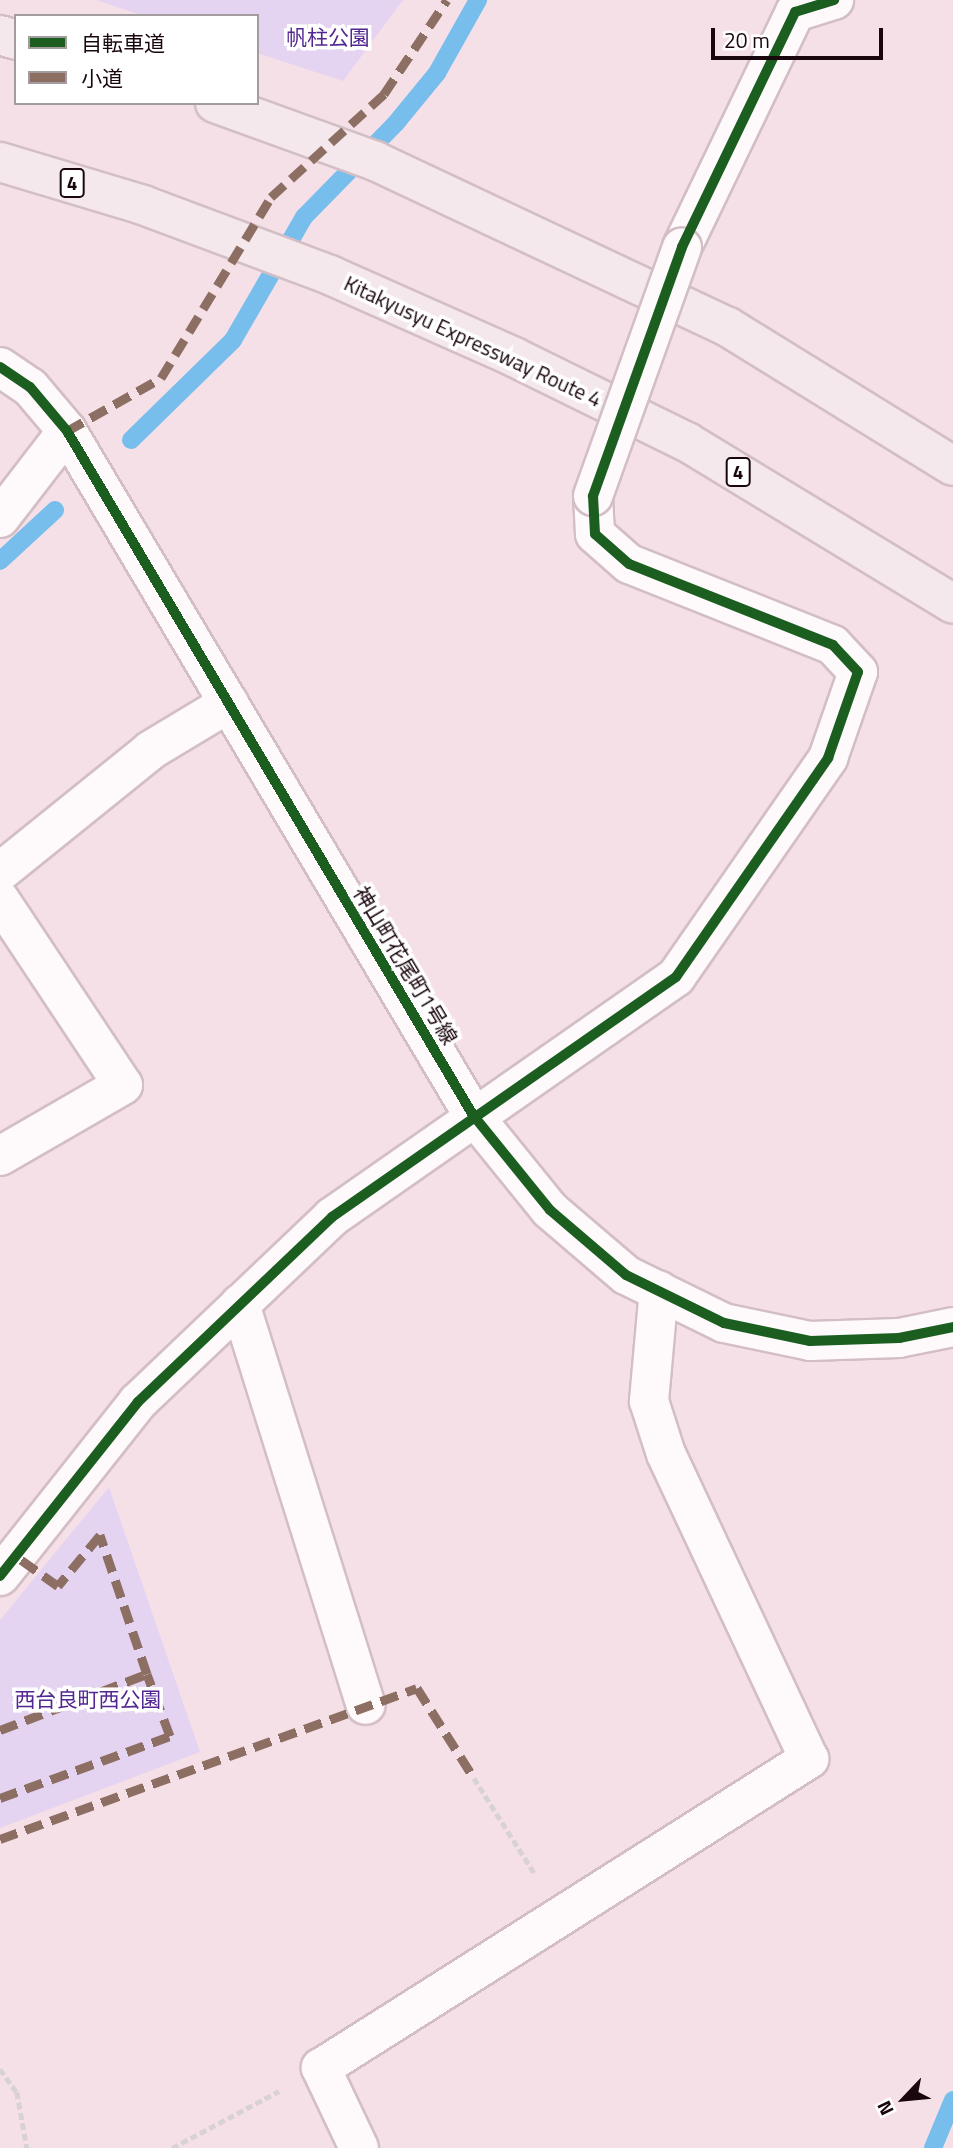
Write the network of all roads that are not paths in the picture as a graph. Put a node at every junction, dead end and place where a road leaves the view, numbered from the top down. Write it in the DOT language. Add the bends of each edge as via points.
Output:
graph roads {
  1 [pos="834,0"];
  2 [pos="221,105"];
  3 [pos="0,162"];
  4 [pos="0,366"];
  5 [pos="67,431"];
  6 [pos="953,466"];
  7 [pos="0,518"];
  8 [pos="953,604"];
  9 [pos="229,703"];
  10 [pos="0,872"];
  11 [pos="0,900"];
  12 [pos="473,1115"];
  13 [pos="0,1156"];
  14 [pos="659,1290"];
  15 [pos="240,1304"];
  16 [pos="953,1327"];
  17 [pos="0,1576"];
  18 [pos="366,1705"];
  19 [pos="359,2148"];
  1 -- 12 [label="street, bridge" via="795,12 682,247 593,496 595,534 629,564 833,645 858,672 828,758 676,976"];
  2 -- 6 [label="highway" via="375,160 728,327"];
  3 -- 8 [label="highway, Kitakyusyu Expressway Route 4 / 4" via="143,205 330,275 514,357 687,442"];
  4 -- 5 [label="street, 神山町花尾町1号線" via="30,387"];
  5 -- 7 [label="street"];
  5 -- 9 [label="street, 神山町花尾町1号線"];
  9 -- 10 [label="street" via="151,750"];
  9 -- 12 [label="street, 神山町花尾町1号線"];
  11 -- 13 [label="street" via="123,1085"];
  12 -- 14 [label="street, 神山町花尾町1号線" via="550,1210 626,1275"];
  12 -- 15 [label="street" via="332,1217"];
  14 -- 16 [label="street, 神山町花尾町1号線" via="724,1323 810,1341 899,1338"];
  14 -- 19 [label="street" via="649,1401 666,1454 809,1759 321,2068"];
  15 -- 17 [label="street" via="138,1402"];
  15 -- 18 [label="street"];
}
